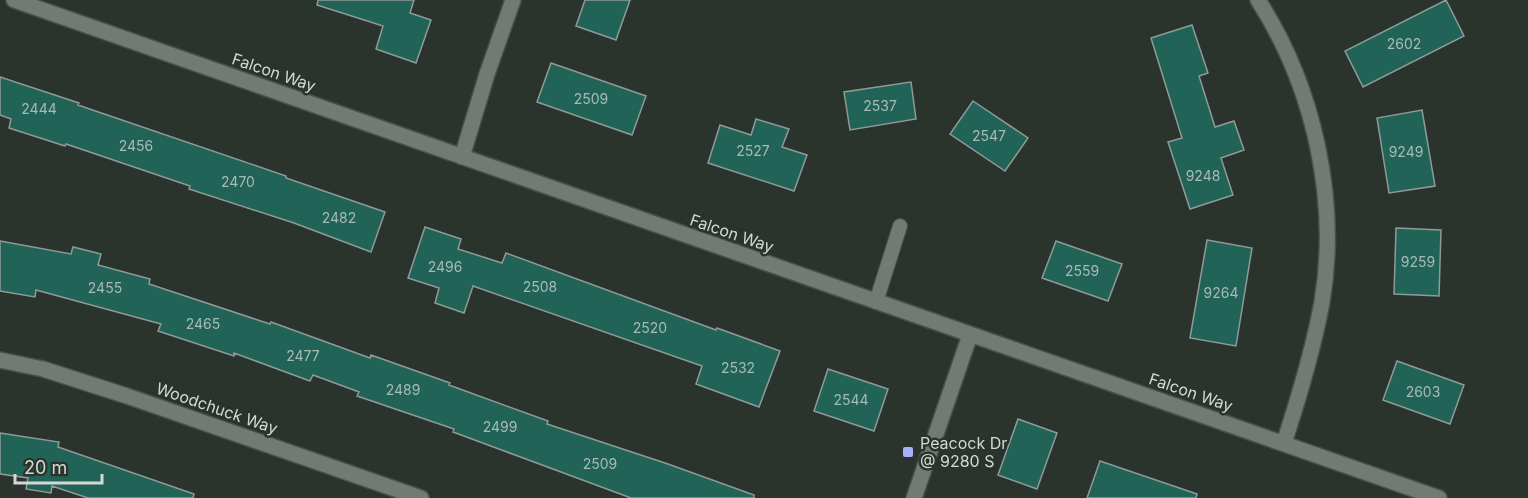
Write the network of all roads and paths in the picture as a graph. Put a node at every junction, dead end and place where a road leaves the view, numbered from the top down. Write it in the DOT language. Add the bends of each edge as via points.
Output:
graph roads {
  1 [pos="14,0"];
  2 [pos="513,0"];
  3 [pos="1266,2"];
  4 [pos="462,158"];
  5 [pos="900,226"];
  6 [pos="876,302"];
  7 [pos="970,335"];
  8 [pos="0,360"];
  9 [pos="1284,443"];
  10 [pos="420,498"];
  11 [pos="914,498"];
  12 [pos="1439,498"];
  1 -- 4 [label="street, Falcon Way"];
  2 -- 4 [label="street"];
  3 -- 9 [label="street" via="1300,83 1314,130 1323,183 1326,241 1322,300 1311,356"];
  4 -- 6 [label="street, Falcon Way"];
  5 -- 6 [label="lane"];
  6 -- 7 [label="street, Falcon Way"];
  7 -- 9 [label="street, Falcon Way"];
  7 -- 11 [label="street"];
  8 -- 10 [label="street, Woodchuck Way" via="43,369 127,396"];
  9 -- 12 [label="street, Falcon Way"];
}
